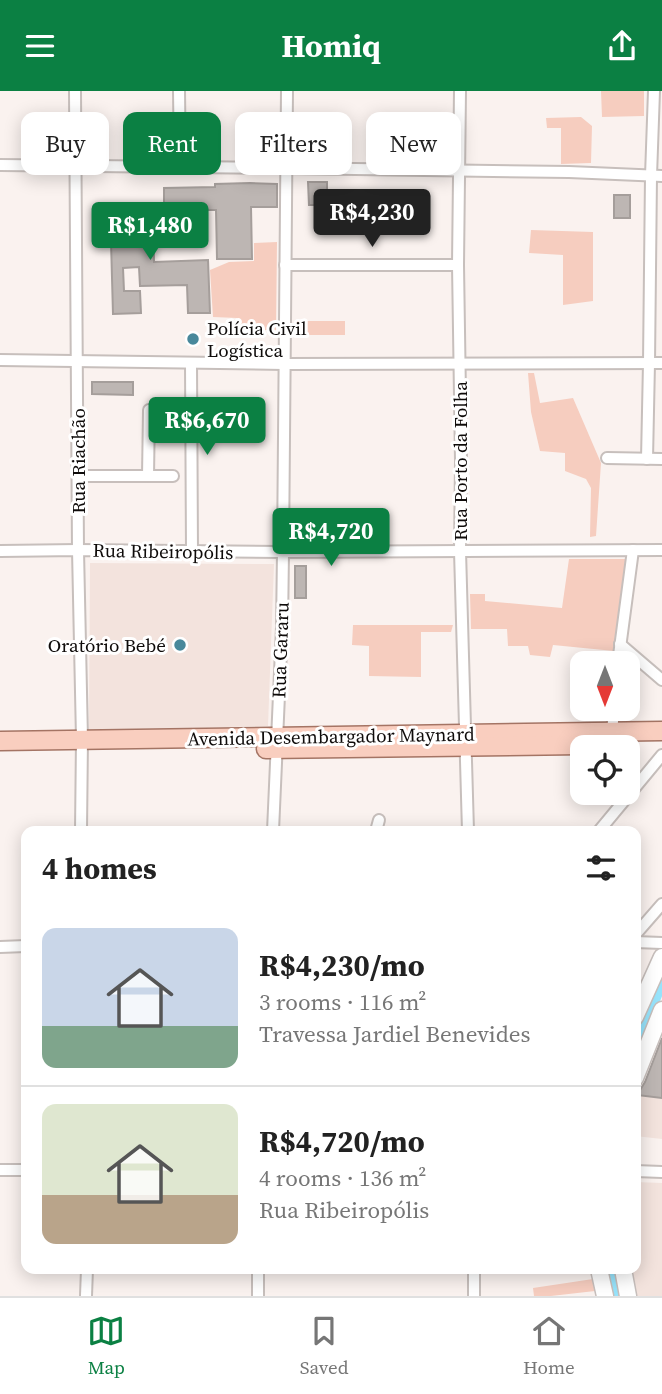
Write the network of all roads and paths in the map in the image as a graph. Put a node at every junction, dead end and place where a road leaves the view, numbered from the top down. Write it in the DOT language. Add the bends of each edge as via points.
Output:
graph roads {
  1 [pos="75,91"];
  2 [pos="179,91"];
  3 [pos="287,91"];
  4 [pos="460,91"];
  5 [pos="654,91"];
  6 [pos="76,112"];
  7 [pos="179,112"];
  8 [pos="287,112"];
  9 [pos="459,112"];
  10 [pos="0,165"];
  11 [pos="21,165"];
  12 [pos="461,170"];
  13 [pos="77,175"];
  14 [pos="286,175"];
  15 [pos="458,175"];
  16 [pos="657,176"];
  17 [pos="285,265"];
  18 [pos="458,265"];
  19 [pos="650,269"];
  20 [pos="662,269"];
  21 [pos="77,360"];
  22 [pos="0,361"];
  23 [pos="191,363"];
  24 [pos="459,363"];
  25 [pos="649,363"];
  26 [pos="662,363"];
  27 [pos="284,364"];
  28 [pos="149,410"];
  29 [pos="607,458"];
  30 [pos="647,459"];
  31 [pos="662,459"];
  32 [pos="79,476"];
  33 [pos="148,476"];
  34 [pos="173,476"];
  35 [pos="78,550"];
  36 [pos="633,550"];
  37 [pos="662,550"];
  38 [pos="0,551"];
  39 [pos="460,551"];
  40 [pos="192,552"];
  41 [pos="283,552"];
  42 [pos="620,644"];
  43 [pos="619,651"];
  44 [pos="662,680"];
  45 [pos="613,721"];
  46 [pos="662,731"];
  47 [pos="612,733"];
  48 [pos="0,741"];
  49 [pos="467,741"];
  50 [pos="276,742"];
  51 [pos="662,744"];
  52 [pos="81,745"];
  53 [pos="0,751"];
  54 [pos="662,755"];
  55 [pos="81,826"];
  56 [pos="272,826"];
  57 [pos="468,826"];
  58 [pos="603,826"];
  59 [pos="662,904"];
  60 [pos="641,928"];
  61 [pos="641,942"];
  62 [pos="662,943"];
  63 [pos="21,946"];
  64 [pos="0,947"];
  65 [pos="662,957"];
  66 [pos="641,1004"];
  67 [pos="662,1010"];
  68 [pos="641,1063"];
  69 [pos="0,1170"];
  70 [pos="21,1170"];
  71 [pos="641,1171"];
  72 [pos="662,1172"];
  73 [pos="87,1274"];
  74 [pos="258,1274"];
  75 [pos="474,1274"];
  76 [pos="600,1274"];
  77 [pos="624,1274"];
  78 [pos="86,1296"];
  79 [pos="258,1296"];
  80 [pos="474,1296"];
  81 [pos="605,1296"];
  82 [pos="628,1296"];
  1 -- 6 [label="street, Rua Riachão"];
  2 -- 7 [label="street"];
  3 -- 8 [label="street, Rua Gararu"];
  4 -- 9 [label="street, Rua Porto da Folha"];
  5 -- 16 [label="street"];
  10 -- 11 [label="street"];
  12 -- 16 [label="street"];
  13 -- 21 [label="street, Rua Riachão"];
  14 -- 17 [label="street, Rua Gararu"];
  15 -- 18 [label="street, Rua Porto da Folha"];
  16 -- 19 [label="street"];
  17 -- 18 [label="street"];
  17 -- 27 [label="street, Rua Gararu"];
  18 -- 24 [label="street, Rua Porto da Folha"];
  19 -- 20 [label="street"];
  19 -- 25 [label="street"];
  21 -- 22 [label="street"];
  21 -- 23 [label="street"];
  21 -- 32 [label="street, Rua Riachão"];
  23 -- 27 [label="street"];
  23 -- 40 [label="street"];
  24 -- 25 [label="street"];
  24 -- 27 [label="street"];
  24 -- 39 [label="street, Rua Porto da Folha"];
  25 -- 26 [label="street"];
  25 -- 30 [label="street"];
  27 -- 41 [label="street, Rua Gararu"];
  28 -- 33 [label="street"];
  29 -- 30 [label="street"];
  30 -- 31 [label="street"];
  32 -- 33 [label="street"];
  32 -- 35 [label="street, Rua Riachão"];
  33 -- 34 [label="street"];
  35 -- 38 [label="street, Rua Ribeiropólis"];
  35 -- 40 [label="street, Rua Ribeiropólis"];
  35 -- 52 [label="street, Rua Riachão"];
  36 -- 37 [label="street, Rua Ribeiropólis"];
  36 -- 39 [label="street, Rua Ribeiropólis"];
  36 -- 42 [label="street"];
  39 -- 41 [label="street, Rua Ribeiropólis"];
  39 -- 49 [label="street, Rua Porto da Folha"];
  40 -- 41 [label="street, Rua Ribeiropólis"];
  41 -- 50 [label="street, Rua Gararu"];
  42 -- 43 [label="street"];
  42 -- 44 [label="street"];
  45 -- 47 [label="street"];
  46 -- 47 [label="main road, Avenida Desembargador Maynard"];
  47 -- 49 [label="main road, Avenida Desembargador Maynard"];
  48 -- 52 [label="main road, Avenida Desembargador Maynard"];
  49 -- 50 [label="main road, Avenida Desembargador Maynard"];
  49 -- 51 [label="main road, Avenida Desembargador Maynard"];
  49 -- 57 [label="street, Rua Porto da Folha"];
  50 -- 52 [label="main road, Avenida Desembargador Maynard"];
  50 -- 56 [label="street, Rua Gararu"];
  52 -- 53 [label="main road, Avenida Desembargador Maynard"];
  52 -- 55 [label="street, Rua Riachão"];
  54 -- 58 [label="street"];
  59 -- 60 [label="street"];
  61 -- 62 [label="street"];
  63 -- 64 [label="street"];
  65 -- 66 [label="main road"];
  67 -- 68 [label="main road"];
  69 -- 70 [label="street"];
  71 -- 72 [label="street"];
  73 -- 78 [label="street"];
  74 -- 79 [label="street"];
  75 -- 80 [label="street"];
  76 -- 81 [label="main road"];
  77 -- 82 [label="main road"];
}
